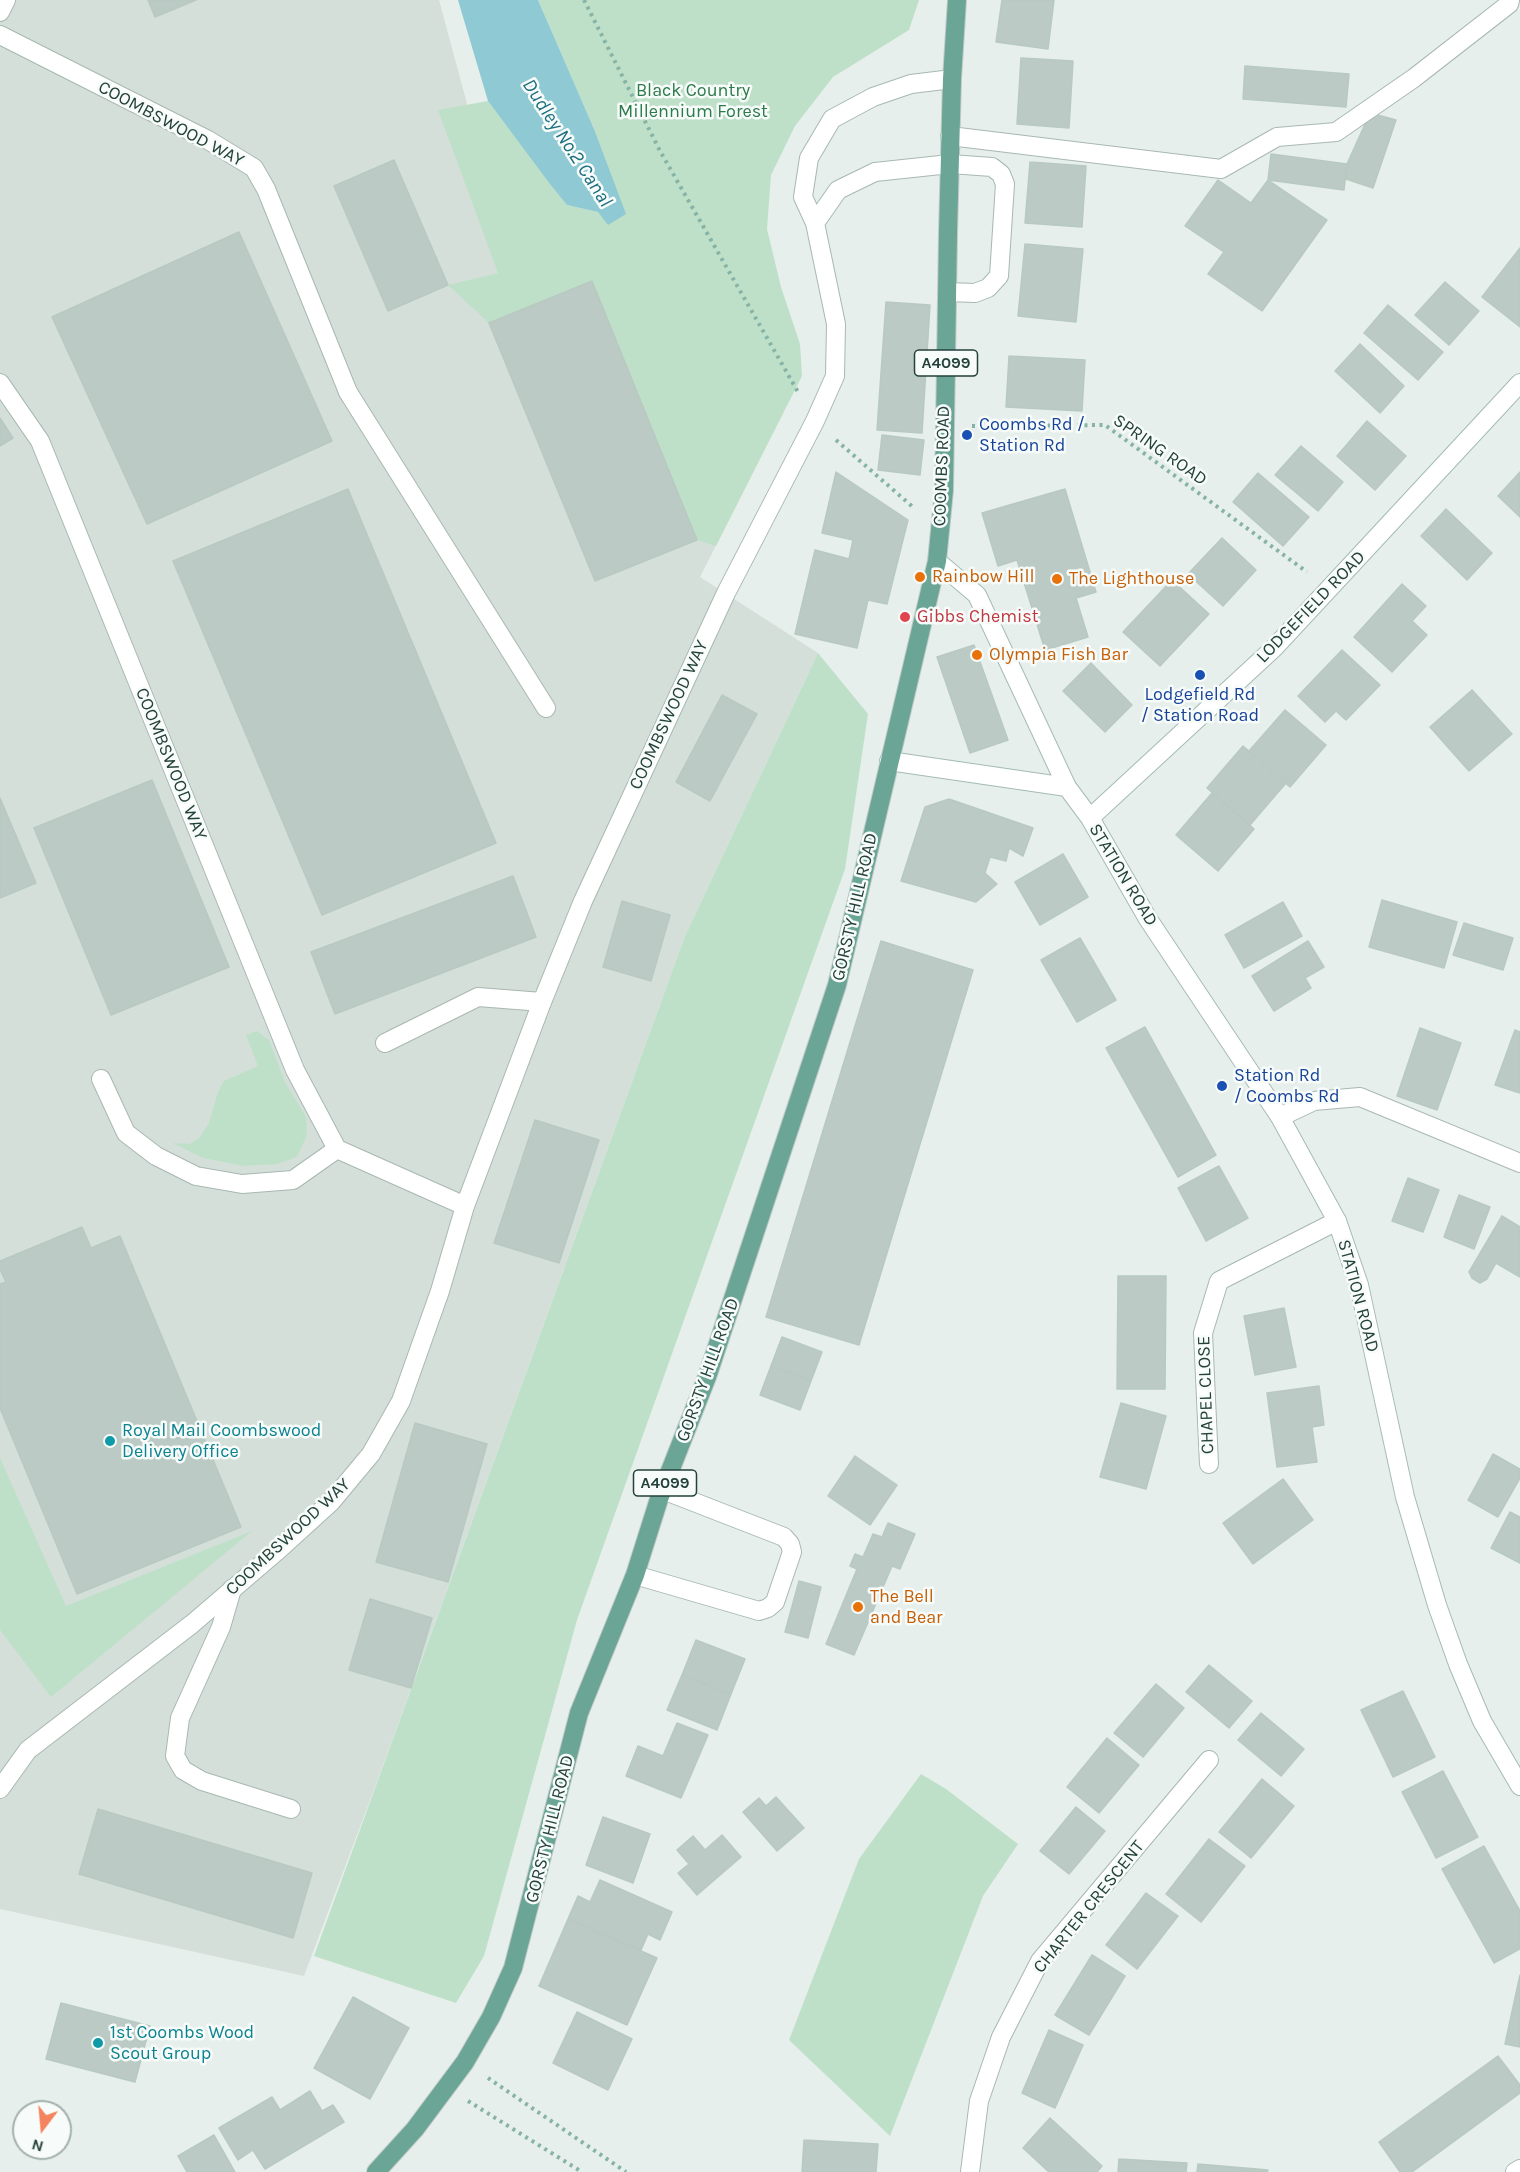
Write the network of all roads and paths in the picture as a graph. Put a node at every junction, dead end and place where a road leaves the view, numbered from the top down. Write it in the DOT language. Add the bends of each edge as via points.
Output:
graph roads {
  1 [pos="6,0"];
  2 [pos="584,0"];
  3 [pos="957,0"];
  4 [pos="1510,0"];
  5 [pos="0,12"];
  6 [pos="0,35"];
  7 [pos="952,79"];
  8 [pos="950,136"];
  9 [pos="950,164"];
  10 [pos="815,224"];
  11 [pos="947,292"];
  12 [pos="0,383"];
  13 [pos="1520,383"];
  14 [pos="815,422"];
  15 [pos="945,426"];
  16 [pos="914,509"];
  17 [pos="937,561"];
  18 [pos="1329,588"];
  19 [pos="546,708"];
  20 [pos="889,761"];
  21 [pos="1067,787"];
  22 [pos="1090,818"];
  23 [pos="542,1002"];
  24 [pos="385,1043"];
  25 [pos="101,1079"];
  26 [pos="1280,1117"];
  27 [pos="337,1149"];
  28 [pos="1520,1163"];
  29 [pos="465,1206"];
  30 [pos="1337,1221"];
  31 [pos="1209,1464"];
  32 [pos="663,1490"];
  33 [pos="635,1575"];
  34 [pos="232,1589"];
  35 [pos="1209,1760"];
  36 [pos="1520,1786"];
  37 [pos="0,1789"];
  38 [pos="291,1809"];
  39 [pos="465,2062"];
  40 [pos="446,2088"];
  41 [pos="1520,2169"];
  42 [pos="376,2172"];
  43 [pos="582,2172"];
  44 [pos="626,2172"];
  45 [pos="970,2172"];
  46 [pos="1515,2172"];
  1 -- 5 [label="street"];
  2 -- 14 [label="path" via="660,151"];
  3 -- 7 [label="main road, COOMBS ROAD / A4099"];
  4 -- 8 [label="street" via="1414,78 1336,132 1277,137 1221,169"];
  6 -- 19 [label="street, COOMBSWOOD WAY" via="208,140 254,168 348,392"];
  7 -- 8 [label="main road, COOMBS ROAD / A4099"];
  7 -- 10 [label="street, COOMBSWOOD WAY" via="911,84 832,119 809,158 803,197"];
  8 -- 9 [label="main road, COOMBS ROAD / A4099"];
  9 -- 10 [label="street" via="875,172 838,190"];
  9 -- 11 [label="main road, COOMBS ROAD / A4099"];
  9 -- 11 [label="street" via="992,167 1005,184 999,276 988,288 975,293"];
  10 -- 14 [label="street, COOMBSWOOD WAY" via="836,324 835,376"];
  11 -- 15 [label="main road, COOMBS ROAD / A4099"];
  12 -- 27 [label="street, COOMBSWOOD WAY" via="40,441 295,1070"];
  13 -- 18 [label="street, LODGEFIELD ROAD"];
  14 -- 16 [label="path"];
  14 -- 23 [label="street, COOMBSWOOD WAY" via="726,593 583,901"];
  15 -- 17 [label="main road, COOMBS ROAD / A4099"];
  15 -- 18 [label="path, SPRING ROAD" via="1105,426"];
  17 -- 20 [label="main road, GORSTY HILL ROAD / A4099"];
  17 -- 21 [label="street" via="977,595"];
  18 -- 22 [label="street, LODGEFIELD ROAD" via="1274,648"];
  20 -- 21 [label="street"];
  20 -- 32 [label="main road, GORSTY HILL ROAD / A4099" via="836,989 707,1377"];
  21 -- 22 [label="street, STATION ROAD"];
  22 -- 26 [label="street, STATION ROAD" via="1148,920"];
  23 -- 24 [label="street" via="478,997"];
  23 -- 29 [label="street, COOMBSWOOD WAY"];
  25 -- 27 [label="street" via="126,1132 156,1156 196,1176 242,1184 293,1180"];
  26 -- 28 [label="street" via="1314,1101 1360,1097"];
  26 -- 30 [label="street, STATION ROAD"];
  27 -- 29 [label="street"];
  29 -- 34 [label="street, COOMBSWOOD WAY" via="401,1401 371,1454 331,1502"];
  30 -- 31 [label="street, CHAPEL CLOSE" via="1219,1281 1203,1333"];
  30 -- 36 [label="street, STATION ROAD" via="1359,1285 1405,1497 1437,1605 1482,1721"];
  32 -- 33 [label="main road, GORSTY HILL ROAD / A4099"];
  32 -- 33 [label="street" via="784,1537 792,1552 775,1602 759,1611"];
  33 -- 39 [label="main road, GORSTY HILL ROAD / A4099" via="579,1713 513,1968"];
  34 -- 37 [label="street, COOMBSWOOD WAY" via="28,1750"];
  34 -- 38 [label="street" via="221,1627 180,1718 175,1756 183,1770 202,1781"];
  35 -- 45 [label="street, CHARTER CRESCENT" via="1040,1961 1001,2037 979,2101"];
  39 -- 40 [label="main road, GORSTY HILL ROAD / A4099"];
  39 -- 44 [label="path"];
  40 -- 42 [label="main road, GORSTY HILL ROAD / A4099"];
  40 -- 43 [label="path"];
  41 -- 46 [label="street"];
}
